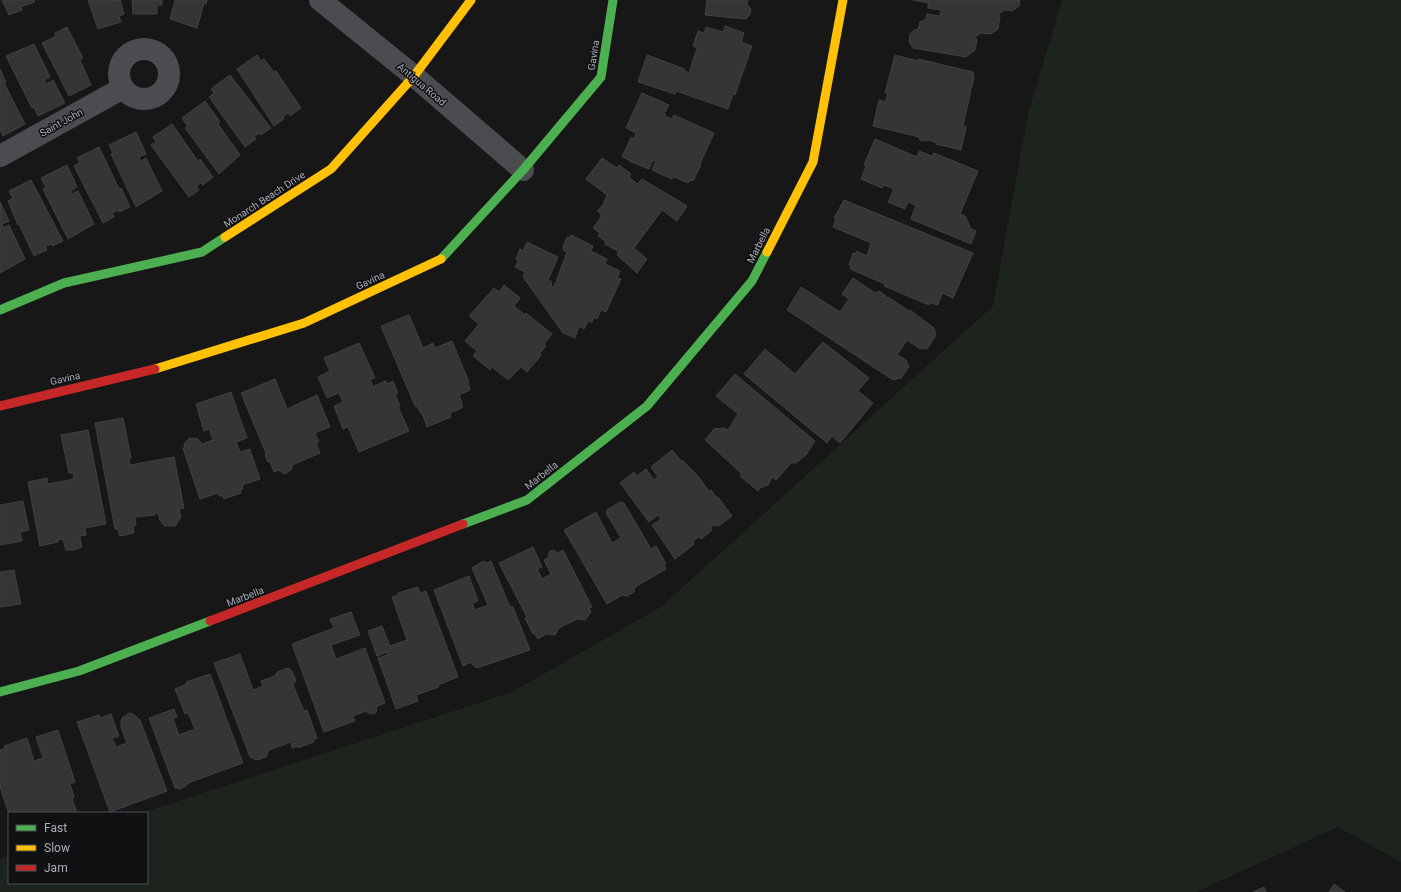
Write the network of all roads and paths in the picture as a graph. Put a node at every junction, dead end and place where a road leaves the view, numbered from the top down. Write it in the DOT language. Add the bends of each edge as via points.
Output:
graph roads {
  1 [pos="320,0"];
  2 [pos="471,0"];
  3 [pos="613,0"];
  4 [pos="843,0"];
  5 [pos="414,76"];
  6 [pos="123,88"];
  7 [pos="0,156"];
  8 [pos="523,170"];
  9 [pos="0,310"];
  10 [pos="0,406"];
  11 [pos="0,692"];
  1 -- 5 [label="street, Antigua Road"];
  2 -- 5 [label="street, Monarch Beach Drive"];
  3 -- 8 [label="street, Gavina" via="601,77"];
  4 -- 11 [label="street, Marbella" via="813,162 752,281 647,406 528,500 79,671"];
  5 -- 8 [label="street, Antigua Road"];
  5 -- 9 [label="street, Monarch Beach Drive" via="331,169 202,252 64,283"];
  6 -- 7 [label="street, Saint John"];
  8 -- 10 [label="street, Gavina" via="440,260 304,323 154,369"];
}
